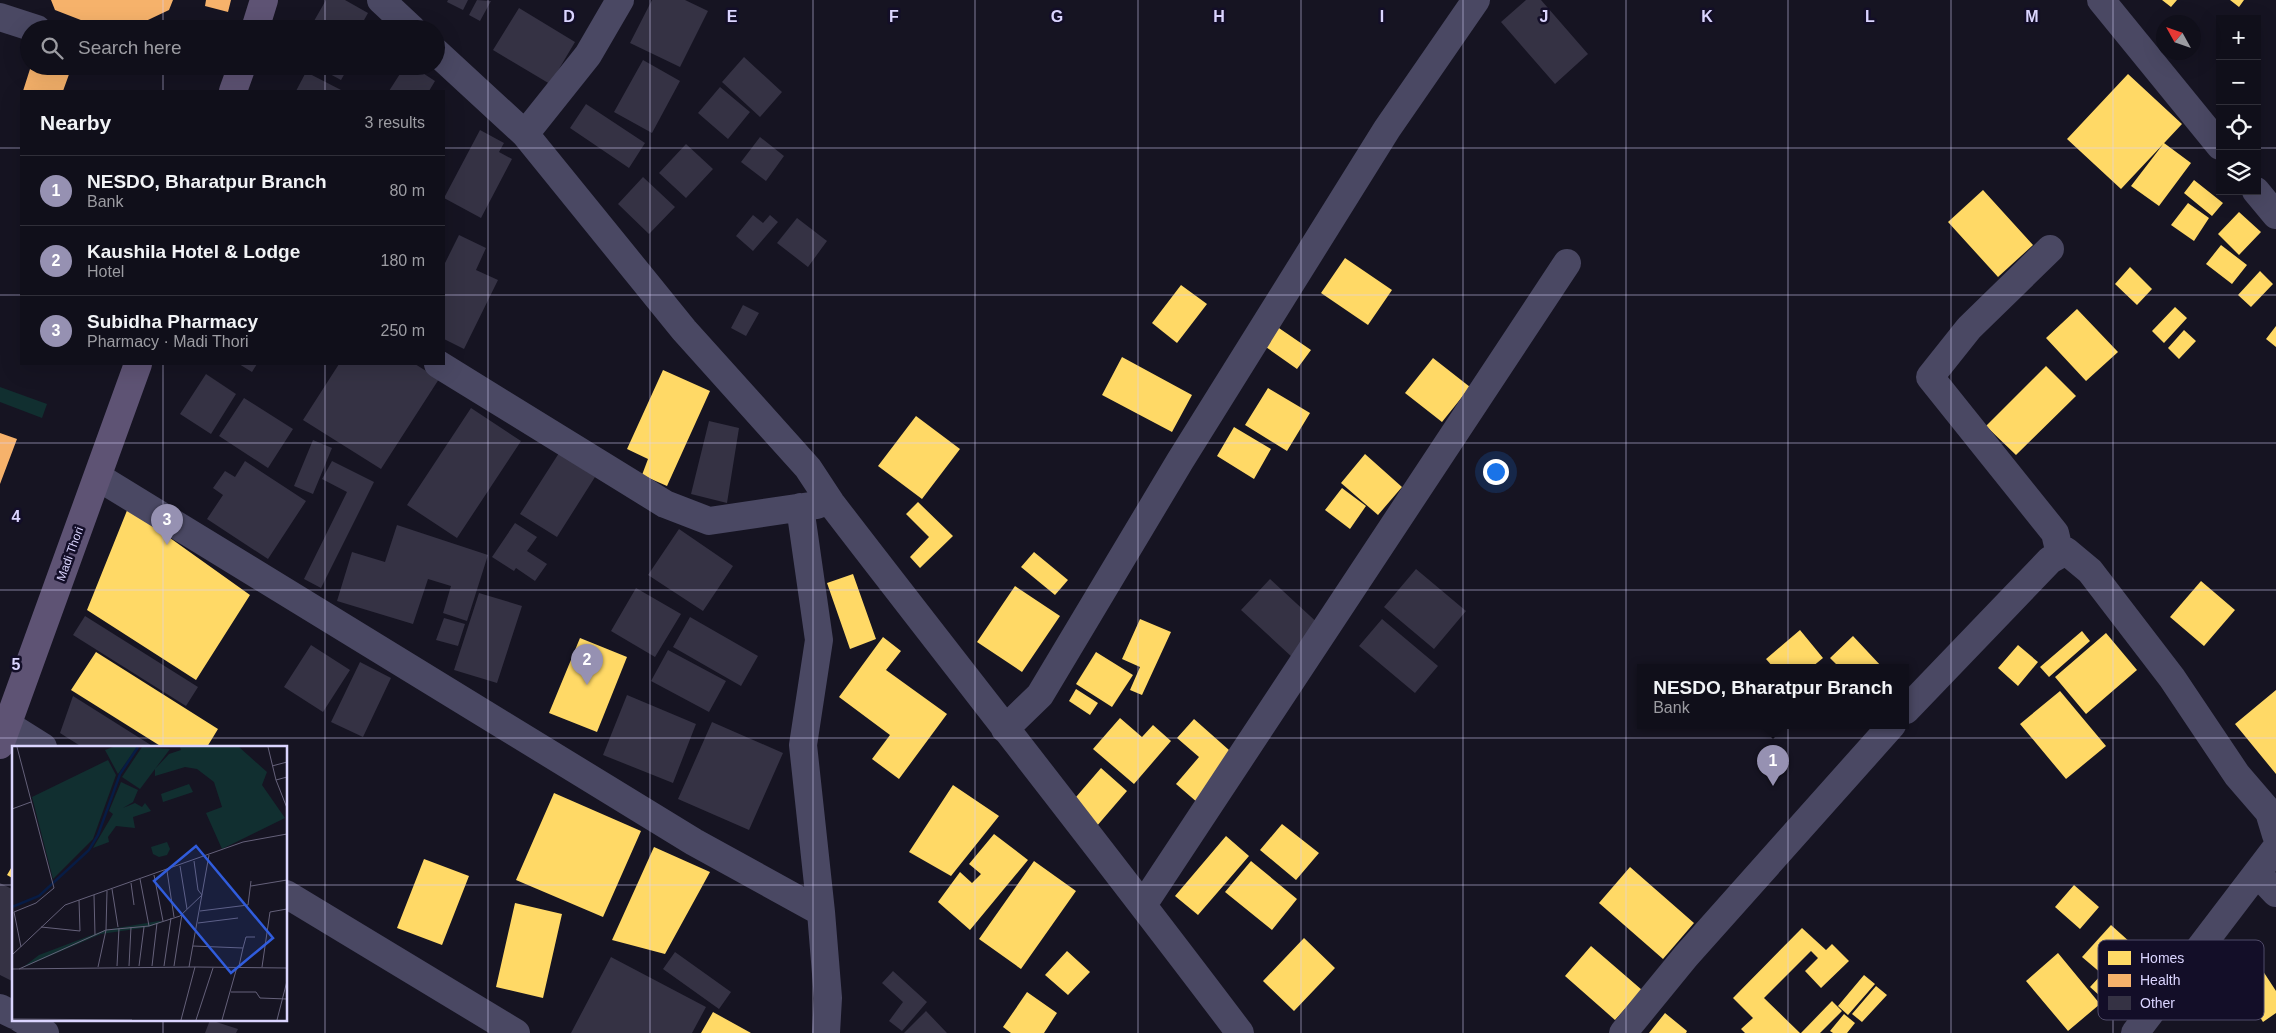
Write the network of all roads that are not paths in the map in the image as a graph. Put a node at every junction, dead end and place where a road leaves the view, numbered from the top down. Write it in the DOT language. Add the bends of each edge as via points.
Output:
graph roads {
  1 [pos="264,0"];
  2 [pos="381,0"];
  3 [pos="620,0"];
  4 [pos="1476,0"];
  5 [pos="2101,0"];
  6 [pos="0,17"];
  7 [pos="257,20"];
  8 [pos="402,20"];
  9 [pos="20,23"];
  10 [pos="445,60"];
  11 [pos="239,75"];
  12 [pos="233,90"];
  13 [pos="524,134"];
  14 [pos="2216,141"];
  15 [pos="2259,195"];
  16 [pos="2276,214"];
  17 [pos="2050,249"];
  18 [pos="1567,263"];
  19 [pos="138,365"];
  20 [pos="440,365"];
  21 [pos="98,477"];
  22 [pos="831,503"];
  23 [pos="800,507"];
  24 [pos="2060,554"];
  25 [pos="1909,707"];
  26 [pos="1004,729"];
  27 [pos="1888,729"];
  28 [pos="4,735"];
  29 [pos="40,746"];
  30 [pos="2276,835"];
  31 [pos="2276,848"];
  32 [pos="2257,873"];
  33 [pos="2276,893"];
  34 [pos="288,895"];
  35 [pos="1143,905"];
  36 [pos="821,912"];
  37 [pos="2206,940"];
  38 [pos="0,1008"];
  39 [pos="12,1014"];
  40 [pos="23,1020"];
  41 [pos="2145,1020"];
  42 [pos="45,1033"];
  43 [pos="516,1033"];
  44 [pos="826,1033"];
  45 [pos="1240,1033"];
  46 [pos="1622,1033"];
  47 [pos="2135,1033"];
  1 -- 7 [label="main road"];
  2 -- 8 [label="street"];
  3 -- 13 [label="street" via="588,55"];
  4 -- 26 [label="street" via="1386,129 1180,461 1040,695"];
  5 -- 14 [label="street"];
  6 -- 9 [label="street"];
  10 -- 13 [label="street"];
  11 -- 12 [label="main road"];
  13 -- 22 [label="street" via="684,330 808,468"];
  15 -- 16 [label="street"];
  17 -- 24 [label="street" via="1970,328 1930,377 2055,533"];
  18 -- 35 [label="street"];
  19 -- 21 [label="main road, Madi Thori"];
  20 -- 23 [label="street" via="665,504 709,521"];
  21 -- 28 [label="main road, Madi Thori"];
  21 -- 36 [label="street" via="694,842"];
  22 -- 23 [label="street"];
  22 -- 26 [label="street"];
  23 -- 36 [label="street" via="819,640 803,745"];
  24 -- 25 [label="street" via="2050,560"];
  24 -- 30 [label="street" via="2066,551 2090,571 2166,670 2237,775 2269,812"];
  26 -- 35 [label="street"];
  27 -- 46 [label="street" via="1686,956"];
  28 -- 29 [label="street"];
  31 -- 32 [label="street"];
  32 -- 33 [label="street"];
  32 -- 37 [label="street"];
  34 -- 43 [label="street"];
  35 -- 45 [label="street"];
  36 -- 44 [label="street" via="828,998"];
  38 -- 39 [label="street"];
  40 -- 42 [label="street"];
  41 -- 47 [label="street"];
}
